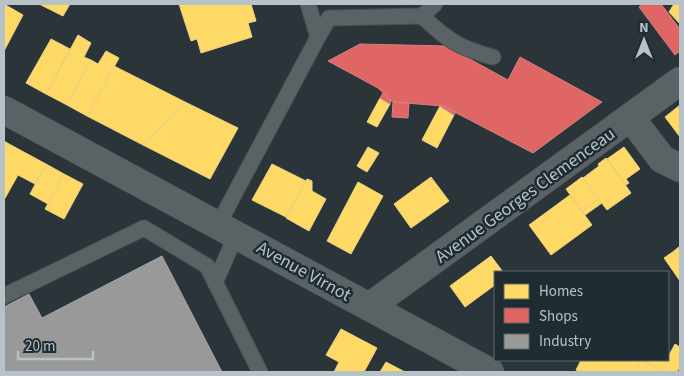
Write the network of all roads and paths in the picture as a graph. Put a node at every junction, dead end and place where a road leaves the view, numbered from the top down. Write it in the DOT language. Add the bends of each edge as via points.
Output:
graph roads {
  1 [pos="308,4"];
  2 [pos="435,4"];
  3 [pos="422,16"];
  4 [pos="318,37"];
  5 [pos="493,56"];
  6 [pos="680,81"];
  7 [pos="4,110"];
  8 [pos="631,118"];
  9 [pos="680,168"];
  10 [pos="227,230"];
  11 [pos="215,283"];
  12 [pos="4,296"];
  13 [pos="370,307"];
  14 [pos="260,372"];
  15 [pos="490,372"];
  1 -- 4 [label="lane"];
  2 -- 3 [label="lane"];
  3 -- 4 [label="lane" via="329,18"];
  3 -- 5 [label="lane" via="445,38 468,50"];
  4 -- 10 [label="lane"];
  6 -- 8 [label="street, Avenue Georges Clemenceau"];
  7 -- 10 [label="street, Avenue Virnot"];
  8 -- 9 [label="street" via="662,159"];
  8 -- 13 [label="street, Avenue Georges Clemenceau"];
  10 -- 11 [label="lane"];
  10 -- 13 [label="street, Avenue Virnot"];
  11 -- 12 [label="lane" via="207,266 144,228"];
  11 -- 14 [label="lane"];
  13 -- 15 [label="street, Avenue Virnot"];
}
